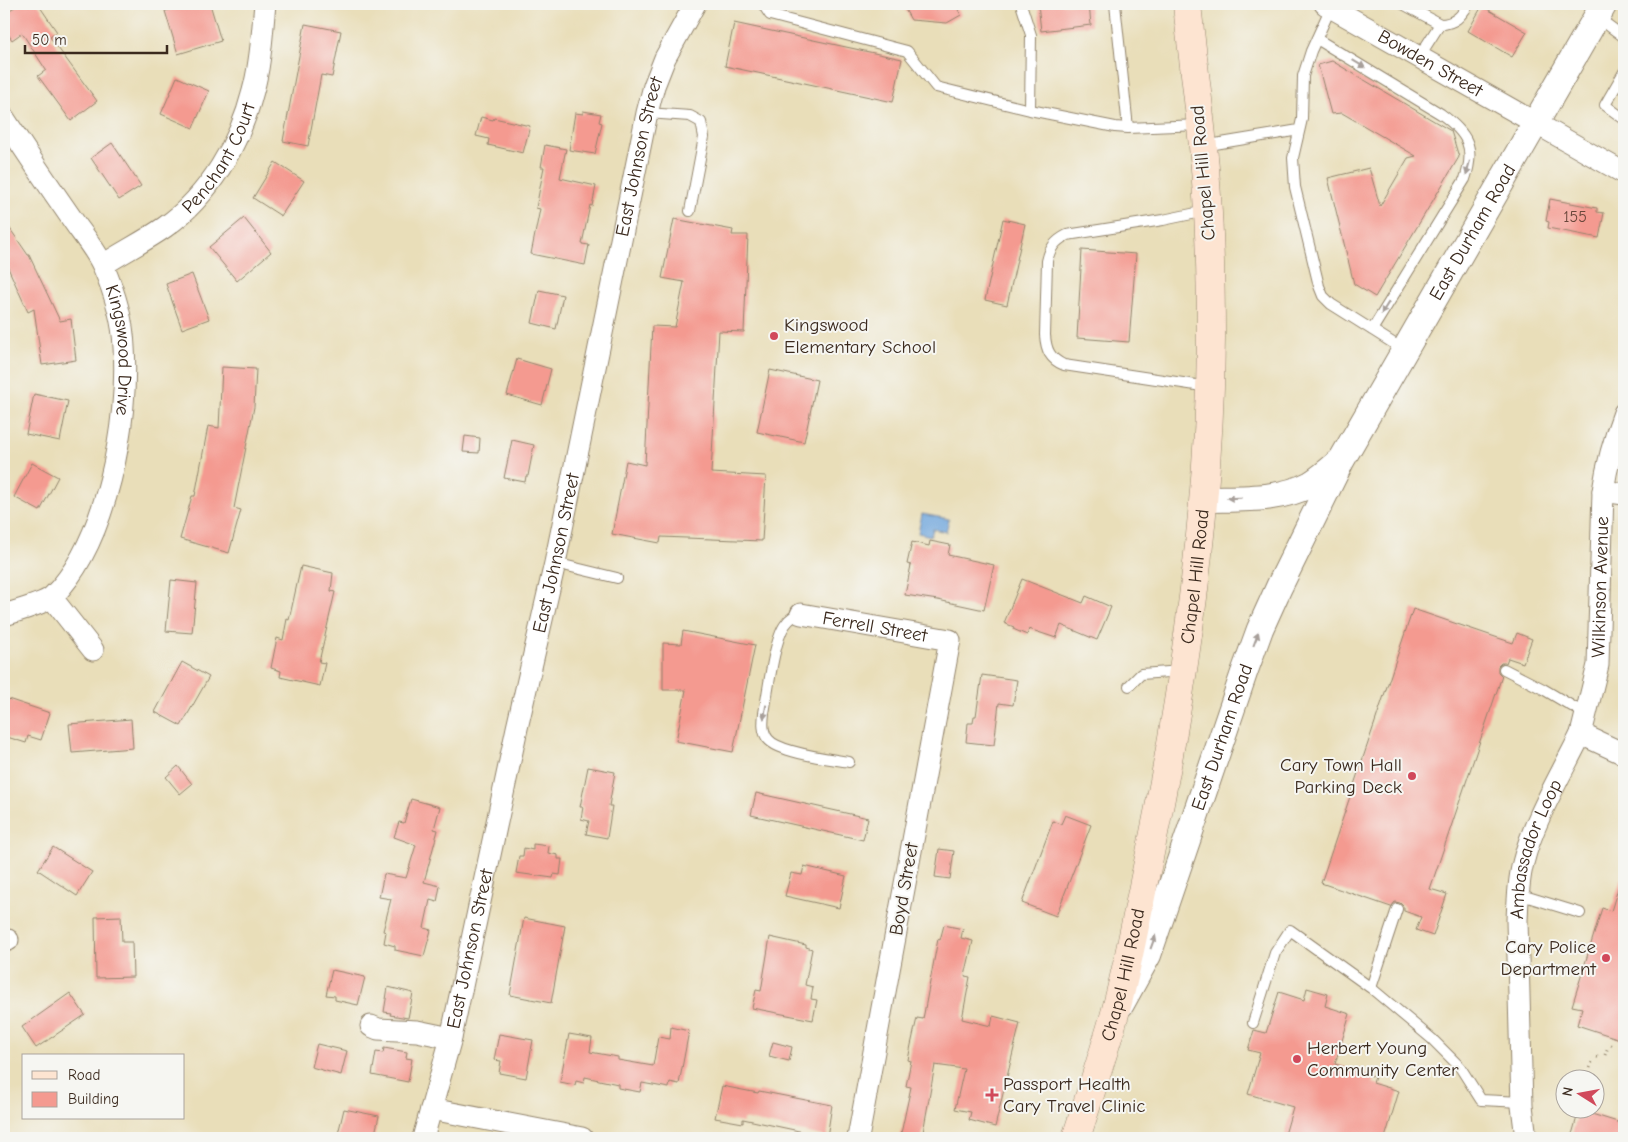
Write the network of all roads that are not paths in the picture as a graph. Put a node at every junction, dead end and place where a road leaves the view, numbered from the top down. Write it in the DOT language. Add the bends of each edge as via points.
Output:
graph roads {
  1 [pos="265,4"];
  2 [pos="695,4"];
  3 [pos="764,4"];
  4 [pos="1021,4"];
  5 [pos="1115,4"];
  6 [pos="1187,4"];
  7 [pos="1402,4"];
  8 [pos="1469,4"];
  9 [pos="1328,6"];
  10 [pos="1600,10"];
  11 [pos="1440,24"];
  12 [pos="1624,36"];
  13 [pos="1317,39"];
  14 [pos="1419,57"];
  15 [pos="1624,72"];
  16 [pos="1030,110"];
  17 [pos="647,113"];
  18 [pos="4,118"];
  19 [pos="1624,119"];
  20 [pos="1535,123"];
  21 [pos="1128,128"];
  22 [pos="1299,130"];
  23 [pos="1201,135"];
  24 [pos="1624,173"];
  25 [pos="690,211"];
  26 [pos="1207,211"];
  27 [pos="103,265"];
  28 [pos="1372,330"];
  29 [pos="1404,350"];
  30 [pos="1210,387"];
  31 [pos="1624,413"];
  32 [pos="1341,461"];
  33 [pos="1603,491"];
  34 [pos="1624,494"];
  35 [pos="1205,499"];
  36 [pos="555,563"];
  37 [pos="617,578"];
  38 [pos="52,598"];
  39 [pos="801,614"];
  40 [pos="4,615"];
  41 [pos="950,640"];
  42 [pos="94,650"];
  43 [pos="1504,669"];
  44 [pos="1183,671"];
  45 [pos="1129,686"];
  46 [pos="1584,724"];
  47 [pos="1624,754"];
  48 [pos="849,762"];
  49 [pos="1518,894"];
  50 [pos="1397,909"];
  51 [pos="1580,913"];
  52 [pos="1371,988"];
  53 [pos="1114,1016"];
  54 [pos="1252,1023"];
  55 [pos="371,1026"];
  56 [pos="451,1038"];
  57 [pos="1522,1102"];
  58 [pos="431,1109"];
  59 [pos="423,1138"];
  60 [pos="582,1138"];
  61 [pos="858,1138"];
  62 [pos="1076,1138"];
  63 [pos="1526,1138"];
  1 -- 27 [label="street, Penchant Court" via="254,90 224,163 188,207 166,226"];
  2 -- 17 [label="street, East Johnson Street" via="665,58"];
  3 -- 16 [label="lane" via="770,16 907,51 936,87"];
  4 -- 16 [label="lane" via="1031,35"];
  5 -- 21 [label="lane"];
  6 -- 23 [label="main road, Chapel Hill Road"];
  7 -- 11 [label="lane"];
  8 -- 11 [label="lane" via="1457,20"];
  9 -- 13 [label="lane"];
  9 -- 14 [label="street, Bowden Street"];
  10 -- 12 [label="lane"];
  10 -- 20 [label="street, East Durham Road"];
  11 -- 14 [label="lane"];
  13 -- 22 [label="lane" via="1303,76"];
  13 -- 28 [label="lane, one-way" via="1441,114 1456,125 1469,145 1470,158 1465,179"];
  14 -- 20 [label="street, Bowden Street"];
  15 -- 19 [label="lane" via="1605,105"];
  16 -- 21 [label="lane"];
  17 -- 25 [label="lane" via="690,116 701,122 704,137"];
  17 -- 36 [label="street, East Johnson Street"];
  18 -- 27 [label="street, Kingswood Drive"];
  20 -- 24 [label="street"];
  20 -- 29 [label="street, East Durham Road"];
  21 -- 23 [label="lane"];
  22 -- 23 [label="lane"];
  22 -- 28 [label="lane" via="1293,173 1319,286 1331,304"];
  23 -- 26 [label="main road, Chapel Hill Road"];
  26 -- 30 [label="main road, Chapel Hill Road"];
  26 -- 30 [label="lane" via="1059,239 1049,250 1047,261 1045,335 1049,354 1064,366"];
  27 -- 38 [label="street, Kingswood Drive" via="118,309 124,344 126,380 120,437 109,484 86,549"];
  28 -- 29 [label="lane"];
  29 -- 32 [label="street, East Durham Road"];
  30 -- 35 [label="main road, Chapel Hill Road"];
  31 -- 33 [label="street, Wilkinson Avenue" via="1611,448"];
  32 -- 35 [label="street, East Durham Road, one-way" via="1313,483 1281,495"];
  53 -- 32 [label="street, East Durham Road, one-way" via="1148,956 1260,629"];
  33 -- 34 [label="street"];
  33 -- 46 [label="street, Wilkinson Avenue" via="1598,665"];
  35 -- 44 [label="main road, Chapel Hill Road"];
  36 -- 37 [label="lane"];
  36 -- 56 [label="street, East Johnson Street"];
  38 -- 40 [label="street"];
  38 -- 42 [label="street"];
  39 -- 41 [label="street, Ferrell Street"];
  39 -- 48 [label="lane, one-way" via="792,617 779,638 763,723 765,735 785,750"];
  41 -- 61 [label="street, Boyd Street"];
  43 -- 46 [label="lane" via="1543,689"];
  44 -- 45 [label="lane" via="1141,674"];
  44 -- 53 [label="main road, Chapel Hill Road" via="1168,768"];
  46 -- 47 [label="street"];
  46 -- 49 [label="street, Ambassador Loop" via="1530,838"];
  49 -- 51 [label="lane"];
  49 -- 57 [label="street, Ambassador Loop"];
  50 -- 52 [label="lane"];
  52 -- 54 [label="lane" via="1290,930 1276,953"];
  52 -- 57 [label="lane" via="1460,1067 1481,1100"];
  53 -- 62 [label="main road, Chapel Hill Road"];
  55 -- 56 [label="street"];
  56 -- 58 [label="street, East Johnson Street"];
  57 -- 63 [label="street, Ambassador Loop"];
  58 -- 59 [label="street, East Johnson Street"];
  58 -- 60 [label="street"];
}
